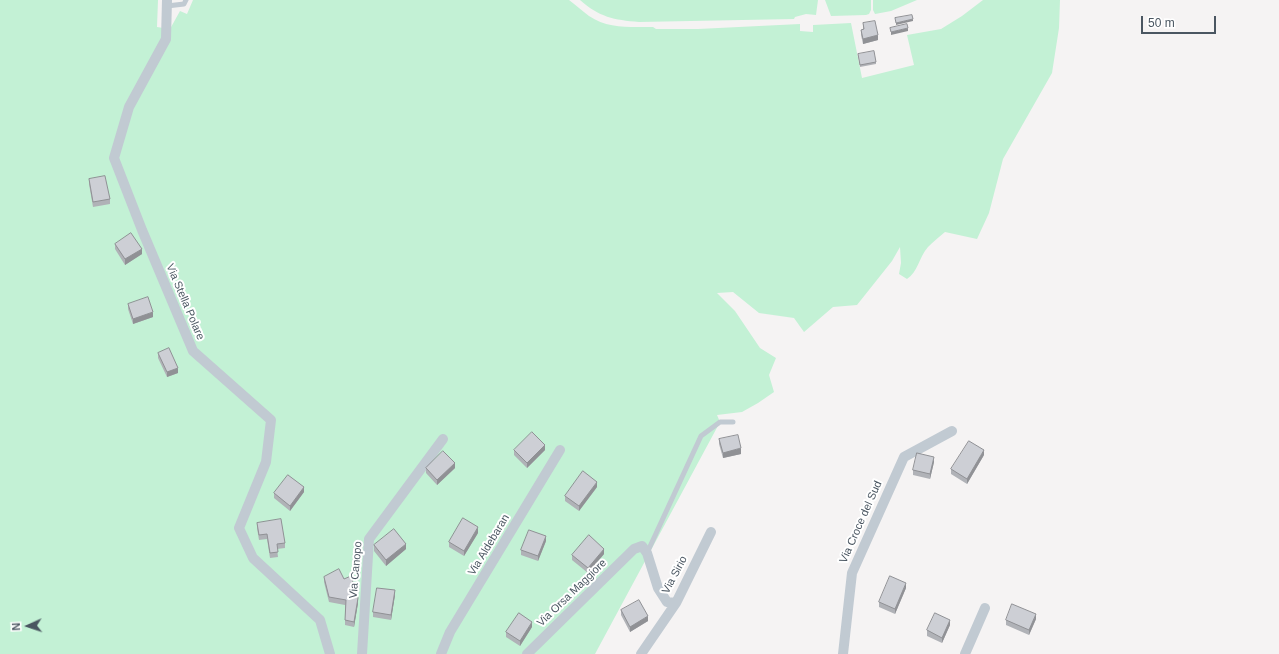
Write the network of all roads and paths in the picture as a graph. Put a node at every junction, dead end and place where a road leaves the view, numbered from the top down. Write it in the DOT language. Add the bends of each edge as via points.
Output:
graph roads {
  1 [pos="186,0"];
  2 [pos="167,3"];
  3 [pos="733,422"];
  4 [pos="952,431"];
  5 [pos="443,439"];
  6 [pos="560,450"];
  7 [pos="711,532"];
  8 [pos="647,553"];
  9 [pos="676,603"];
  10 [pos="986,608"];
  11 [pos="330,654"];
  12 [pos="362,654"];
  13 [pos="441,654"];
  14 [pos="527,654"];
  15 [pos="641,654"];
  16 [pos="843,654"];
  17 [pos="965,654"];
  1 -- 2 [label="lane" via="184,4"];
  2 -- 11 [label="street, Via Stella Polare" via="166,39 129,107 114,158 193,351 271,420 266,462 239,528 253,558 320,620"];
  3 -- 8 [label="lane" via="720,422 701,436"];
  4 -- 16 [label="street, Via Croce del Sud" via="904,457 852,573"];
  5 -- 12 [label="street, Via Canopo" via="369,539"];
  6 -- 13 [label="street, Via Aldebaran" via="450,632"];
  7 -- 9 [label="street, Via Sirio"];
  8 -- 9 [label="street, Via Sirio" via="658,588 667,602"];
  8 -- 14 [label="street, Via Orsa Maggiore" via="642,546 634,549"];
  9 -- 15 [label="street"];
  10 -- 17 [label="street"];
}
